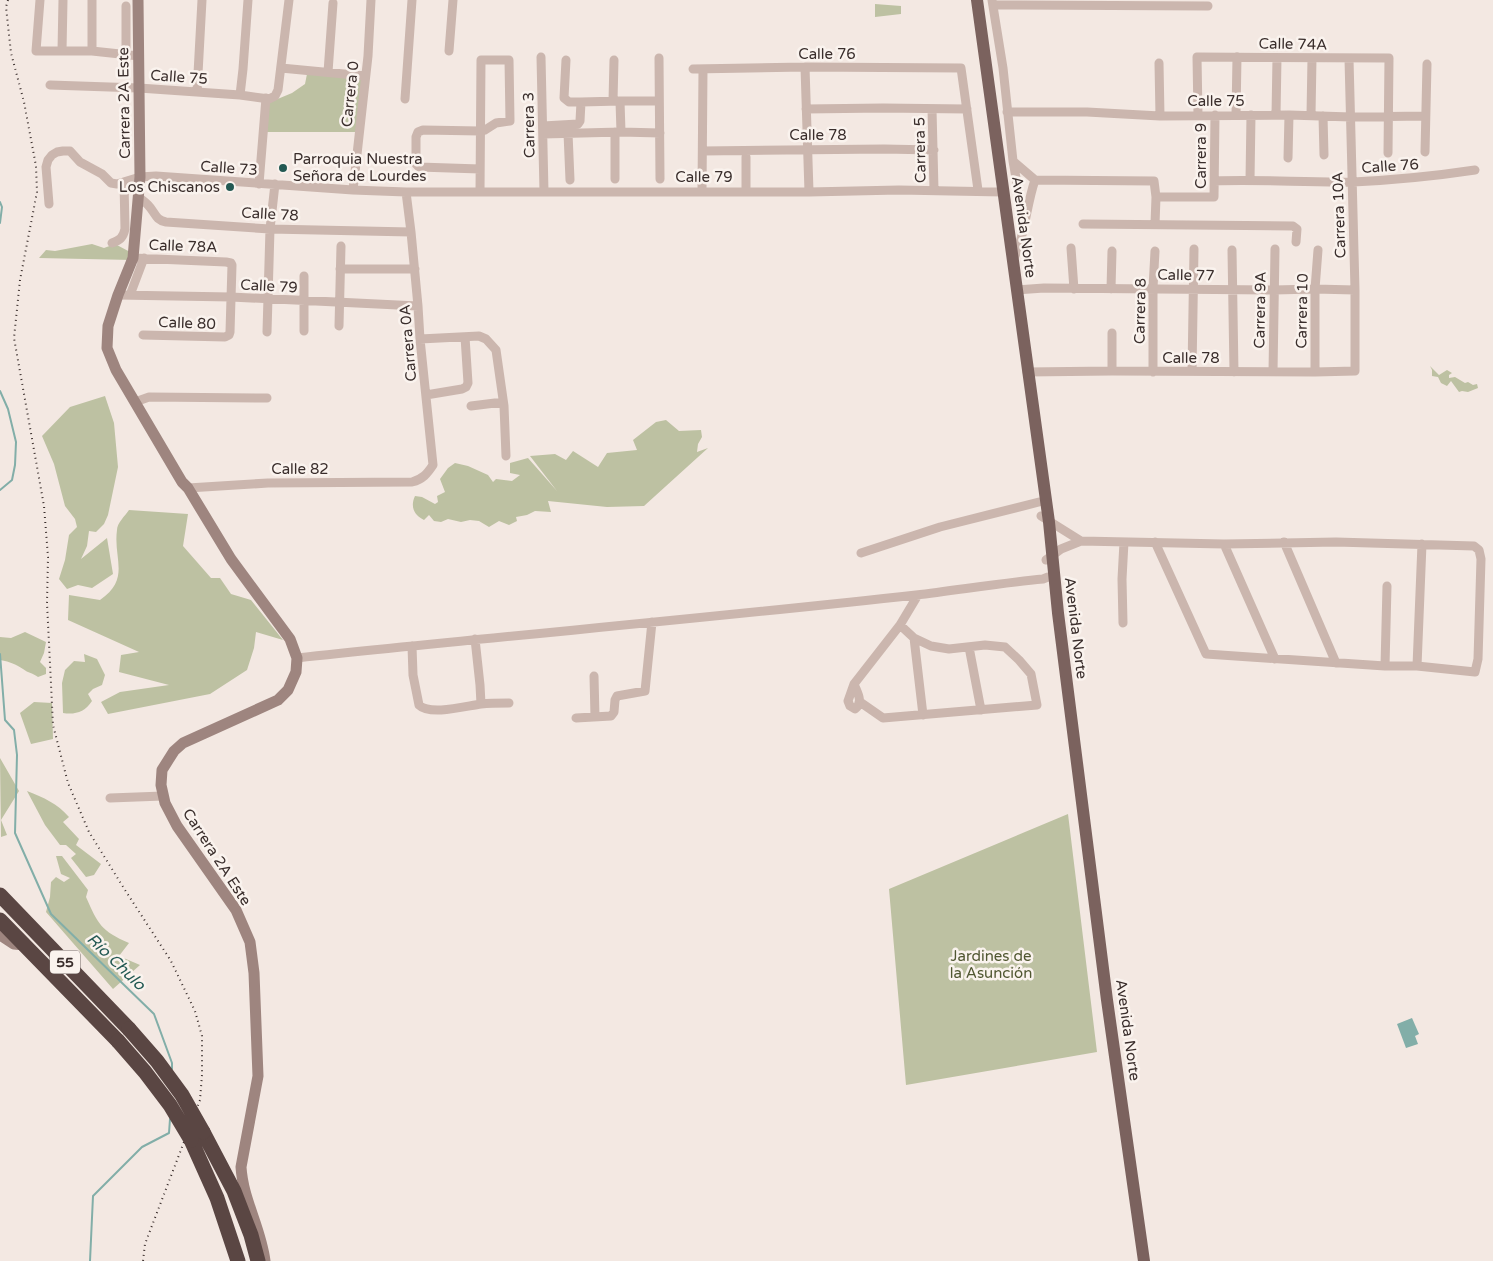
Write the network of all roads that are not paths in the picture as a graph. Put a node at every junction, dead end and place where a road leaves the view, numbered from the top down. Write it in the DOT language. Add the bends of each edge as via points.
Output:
graph roads {
  1 [pos="40,0"];
  2 [pos="63,0"];
  3 [pos="92,0"];
  4 [pos="138,0"];
  5 [pos="202,0"];
  6 [pos="248,0"];
  7 [pos="289,0"];
  8 [pos="370,0"];
  9 [pos="412,0"];
  10 [pos="453,0"];
  11 [pos="970,0"];
  12 [pos="977,0"];
  13 [pos="992,2"];
  14 [pos="333,3"];
  15 [pos="126,6"];
  16 [pos="1208,6"];
  17 [pos="62,51"];
  18 [pos="449,51"];
  19 [pos="92,52"];
  20 [pos="126,56"];
  21 [pos="139,56"];
  22 [pos="541,58"];
  23 [pos="659,58"];
  24 [pos="1237,58"];
  25 [pos="1277,58"];
  26 [pos="1312,58"];
  27 [pos="1349,59"];
  28 [pos="566,60"];
  29 [pos="614,60"];
  30 [pos="1159,63"];
  31 [pos="1428,64"];
  32 [pos="805,67"];
  33 [pos="281,68"];
  34 [pos="693,68"];
  35 [pos="703,69"];
  36 [pos="328,72"];
  37 [pos="365,76"];
  38 [pos="50,85"];
  39 [pos="139,88"];
  40 [pos="197,92"];
  41 [pos="240,95"];
  42 [pos="271,97"];
  43 [pos="405,99"];
  44 [pos="617,101"];
  45 [pos="659,101"];
  46 [pos="581,102"];
  47 [pos="967,108"];
  48 [pos="806,109"];
  49 [pos="932,109"];
  50 [pos="1008,112"];
  51 [pos="1198,115"];
  52 [pos="1215,115"];
  53 [pos="1236,115"];
  54 [pos="1251,115"];
  55 [pos="1276,115"];
  56 [pos="1290,115"];
  57 [pos="1311,115"];
  58 [pos="1160,116"];
  59 [pos="1323,116"];
  60 [pos="1389,116"];
  61 [pos="1426,116"];
  62 [pos="1351,117"];
  63 [pos="543,130"];
  64 [pos="480,131"];
  65 [pos="618,132"];
  66 [pos="660,132"];
  67 [pos="568,133"];
  68 [pos="807,149"];
  69 [pos="934,150"];
  70 [pos="703,151"];
  71 [pos="1425,152"];
  72 [pos="1388,153"];
  73 [pos="1324,155"];
  74 [pos="746,157"];
  75 [pos="1288,158"];
  76 [pos="1013,162"];
  77 [pos="480,169"];
  78 [pos="1476,170"];
  79 [pos="140,177"];
  80 [pos="615,178"];
  81 [pos="660,178"];
  82 [pos="570,180"];
  83 [pos="1035,180"];
  84 [pos="1250,180"];
  85 [pos="1215,181"];
  86 [pos="124,182"];
  87 [pos="1352,182"];
  88 [pos="259,184"];
  89 [pos="275,184"];
  90 [pos="353,190"];
  91 [pos="934,190"];
  92 [pos="978,190"];
  93 [pos="702,191"];
  94 [pos="746,191"];
  95 [pos="1000,191"];
  96 [pos="406,192"];
  97 [pos="480,192"];
  98 [pos="544,192"];
  99 [pos="808,192"];
  100 [pos="138,197"];
  101 [pos="1156,197"];
  102 [pos="49,204"];
  103 [pos="1024,223"];
  104 [pos="1083,224"];
  105 [pos="1155,224"];
  106 [pos="270,229"];
  107 [pos="411,232"];
  108 [pos="1296,242"];
  109 [pos="112,243"];
  110 [pos="341,246"];
  111 [pos="1071,248"];
  112 [pos="1194,249"];
  113 [pos="1275,249"];
  114 [pos="1019,250"];
  115 [pos="1232,250"];
  116 [pos="1318,250"];
  117 [pos="1112,251"];
  118 [pos="1155,251"];
  119 [pos="139,258"];
  120 [pos="1012,263"];
  121 [pos="340,269"];
  122 [pos="415,269"];
  123 [pos="304,276"];
  124 [pos="1153,288"];
  125 [pos="1074,289"];
  126 [pos="1111,289"];
  127 [pos="1194,289"];
  128 [pos="1233,289"];
  129 [pos="1315,289"];
  130 [pos="1019,290"];
  131 [pos="1274,290"];
  132 [pos="1355,290"];
  133 [pos="118,295"];
  134 [pos="130,295"];
  135 [pos="231,298"];
  136 [pos="268,299"];
  137 [pos="305,301"];
  138 [pos="340,303"];
  139 [pos="418,306"];
  140 [pos="340,326"];
  141 [pos="304,331"];
  142 [pos="266,332"];
  143 [pos="1112,333"];
  144 [pos="144,335"];
  145 [pos="465,337"];
  146 [pos="420,339"];
  147 [pos="1112,371"];
  148 [pos="1192,371"];
  149 [pos="1356,371"];
  150 [pos="1027,372"];
  151 [pos="1153,372"];
  152 [pos="1234,372"];
  153 [pos="1273,372"];
  154 [pos="1315,372"];
  155 [pos="426,395"];
  156 [pos="267,398"];
  157 [pos="135,402"];
  158 [pos="503,402"];
  159 [pos="471,406"];
  160 [pos="506,456"];
  161 [pos="412,482"];
  162 [pos="185,485"];
  163 [pos="1039,502"];
  164 [pos="1045,519"];
  165 [pos="1081,541"];
  166 [pos="1124,542"];
  167 [pos="1155,542"];
  168 [pos="1284,542"];
  169 [pos="1224,544"];
  170 [pos="1422,544"];
  171 [pos="861,552"];
  172 [pos="1049,558"];
  173 [pos="1048,577"];
  174 [pos="1388,586"];
  175 [pos="918,595"];
  176 [pos="652,622"];
  177 [pos="1123,622"];
  178 [pos="900,625"];
  179 [pos="914,638"];
  180 [pos="475,639"];
  181 [pos="412,646"];
  182 [pos="969,648"];
  183 [pos="297,658"];
  184 [pos="1275,659"];
  185 [pos="1336,663"];
  186 [pos="1385,666"];
  187 [pos="1417,666"];
  188 [pos="594,676"];
  189 [pos="509,703"];
  190 [pos="481,704"];
  191 [pos="981,710"];
  192 [pos="923,715"];
  193 [pos="595,717"];
  194 [pos="576,718"];
  195 [pos="163,796"];
  196 [pos="110,798"];
  197 [pos="0,895"];
  198 [pos="0,920"];
  199 [pos="0,935"];
  200 [pos="24,945"];
  201 [pos="197,1136"];
  202 [pos="238,1261"];
  203 [pos="258,1261"];
  204 [pos="265,1261"];
  205 [pos="1136,1261"];
  206 [pos="1144,1261"];
  1 -- 17 [label="street" via="36,51"];
  2 -- 17 [label="street"];
  3 -- 19 [label="street"];
  4 -- 21 [label="street, Carrera 2A Este"];
  5 -- 40 [label="street"];
  6 -- 41 [label="street"];
  7 -- 33 [label="street"];
  8 -- 37 [label="street, Carrera 0"];
  9 -- 43 [label="street"];
  10 -- 18 [label="street"];
  11 -- 95 [label="main road, Avenida Norte"];
  12 -- 95 [label="main road, Avenida Norte"];
  13 -- 16 [label="street"];
  13 -- 50 [label="street"];
  14 -- 36 [label="street"];
  15 -- 20 [label="street"];
  17 -- 19 [label="street"];
  19 -- 20 [label="street"];
  20 -- 21 [label="street"];
  21 -- 39 [label="street, Carrera 2A Este"];
  22 -- 63 [label="street, Carrera 3"];
  23 -- 45 [label="street"];
  24 -- 25 [label="street, Calle 74A"];
  24 -- 51 [label="street, Calle 74A" via="1197,57"];
  24 -- 53 [label="street"];
  25 -- 26 [label="street, Calle 74A"];
  25 -- 55 [label="street"];
  26 -- 27 [label="street, Calle 74A"];
  26 -- 57 [label="street"];
  27 -- 60 [label="street, Calle 74A" via="1389,58"];
  27 -- 62 [label="street, Carrera 10A"];
  28 -- 46 [label="street" via="564,98 569,102"];
  29 -- 44 [label="street"];
  30 -- 58 [label="street"];
  31 -- 61 [label="street"];
  32 -- 35 [label="street, Calle 76"];
  32 -- 47 [label="street, Calle 76" via="962,68"];
  32 -- 48 [label="street"];
  33 -- 36 [label="street"];
  33 -- 42 [label="street" via="278,90"];
  34 -- 35 [label="street, Calle 76"];
  35 -- 70 [label="street"];
  36 -- 37 [label="street"];
  37 -- 90 [label="street, Carrera 0"];
  38 -- 39 [label="street, Calle 75"];
  39 -- 40 [label="street, Calle 75"];
  39 -- 79 [label="street, Carrera 2A Este"];
  40 -- 41 [label="street, Calle 75"];
  41 -- 42 [label="street, Calle 75"];
  42 -- 88 [label="street"];
  44 -- 45 [label="street"];
  44 -- 46 [label="street"];
  44 -- 65 [label="street"];
  45 -- 66 [label="street"];
  46 -- 63 [label="street" via="578,124"];
  47 -- 49 [label="street"];
  47 -- 92 [label="street"];
  48 -- 49 [label="street"];
  48 -- 68 [label="street"];
  49 -- 69 [label="street, Carrera 5"];
  50 -- 58 [label="street, Calle 75"];
  50 -- 76 [label="street"];
  51 -- 52 [label="street, Calle 75"];
  51 -- 58 [label="street, Calle 75"];
  52 -- 53 [label="street, Calle 75"];
  52 -- 85 [label="street, Carrera 9"];
  53 -- 54 [label="street, Calle 75"];
  54 -- 55 [label="street, Calle 75"];
  54 -- 84 [label="street"];
  55 -- 56 [label="street, Calle 75"];
  56 -- 57 [label="street, Calle 75"];
  56 -- 75 [label="street"];
  57 -- 59 [label="street, Calle 75"];
  59 -- 62 [label="street, Calle 75"];
  59 -- 73 [label="street"];
  60 -- 61 [label="street, Calle 75"];
  60 -- 62 [label="street, Calle 75"];
  60 -- 72 [label="street"];
  61 -- 71 [label="street"];
  62 -- 87 [label="street, Carrera 10A"];
  63 -- 67 [label="street"];
  63 -- 98 [label="street, Carrera 3"];
  64 -- 64 [label="street" via="496,122 510,121 509,60 481,60"];
  64 -- 77 [label="street"];
  64 -- 77 [label="street" via="418,132 416,164 419,167"];
  65 -- 66 [label="street"];
  65 -- 67 [label="street"];
  65 -- 80 [label="street"];
  66 -- 81 [label="street"];
  67 -- 82 [label="street"];
  68 -- 69 [label="street, Calle 78"];
  68 -- 70 [label="street, Calle 78"];
  68 -- 99 [label="street"];
  69 -- 91 [label="street, Carrera 5"];
  70 -- 93 [label="street"];
  74 -- 94 [label="street"];
  76 -- 83 [label="street"];
  76 -- 103 [label="street"];
  77 -- 97 [label="street"];
  78 -- 87 [label="street, Calle 76"];
  79 -- 86 [label="street, Calle 73"];
  79 -- 88 [label="street, Calle 73"];
  79 -- 100 [label="street, Carrera 2A Este"];
  83 -- 101 [label="street" via="1154,182"];
  83 -- 103 [label="street"];
  84 -- 85 [label="street, Calle 76"];
  84 -- 87 [label="street, Calle 76"];
  85 -- 101 [label="street, Carrera 9" via="1214,197"];
  86 -- 102 [label="street" via="111,183 63,150 52,155 46,167"];
  86 -- 109 [label="street" via="125,229 120,240"];
  87 -- 132 [label="street, Carrera 10A"];
  88 -- 89 [label="street, Calle 73"];
  89 -- 90 [label="street, Calle 73"];
  89 -- 106 [label="street"];
  90 -- 96 [label="street, Calle 73"];
  91 -- 92 [label="street, Calle 79"];
  91 -- 99 [label="street, Calle 79"];
  92 -- 95 [label="street, Calle 79"];
  93 -- 94 [label="street, Calle 79"];
  93 -- 98 [label="street, Calle 79"];
  94 -- 99 [label="street, Calle 79"];
  95 -- 120 [label="main road, Avenida Norte"];
  95 -- 163 [label="main road, Avenida Norte"];
  96 -- 97 [label="street, Calle 79"];
  96 -- 107 [label="street, Carrera 0A"];
  97 -- 98 [label="street, Calle 79"];
  100 -- 106 [label="street, Calle 78" via="160,221"];
  100 -- 119 [label="street, Carrera 2A Este"];
  101 -- 105 [label="street"];
  103 -- 114 [label="street"];
  104 -- 105 [label="street"];
  105 -- 108 [label="street" via="1293,226"];
  106 -- 107 [label="street, Calle 78"];
  106 -- 136 [label="street"];
  107 -- 122 [label="street, Carrera 0A"];
  110 -- 121 [label="street"];
  111 -- 125 [label="street"];
  112 -- 127 [label="street"];
  113 -- 131 [label="street, Carrera 9A"];
  114 -- 120 [label="street"];
  114 -- 130 [label="street"];
  115 -- 128 [label="street"];
  116 -- 129 [label="street, Carrera 10"];
  117 -- 126 [label="street"];
  118 -- 124 [label="street, Carrera 8"];
  119 -- 133 [label="street, Carrera 2A Este"];
  119 -- 134 [label="street"];
  119 -- 135 [label="street, Calle 78A" via="231,263"];
  120 -- 130 [label="main road, Avenida Norte"];
  121 -- 122 [label="street"];
  121 -- 138 [label="street"];
  122 -- 139 [label="street, Carrera 0A"];
  123 -- 137 [label="street"];
  124 -- 126 [label="street, Calle 77"];
  124 -- 127 [label="street, Calle 77"];
  124 -- 151 [label="street, Carrera 8"];
  125 -- 126 [label="street, Calle 77"];
  125 -- 130 [label="street, Calle 77"];
  127 -- 128 [label="street, Calle 77"];
  127 -- 148 [label="street"];
  128 -- 131 [label="street, Calle 77"];
  128 -- 152 [label="street"];
  129 -- 131 [label="street, Calle 77"];
  129 -- 132 [label="street, Calle 77"];
  129 -- 154 [label="street, Carrera 10"];
  130 -- 150 [label="main road, Avenida Norte"];
  131 -- 153 [label="street, Carrera 9A"];
  132 -- 149 [label="street, Carrera 10A"];
  133 -- 134 [label="street, Calle 79"];
  133 -- 157 [label="street, Carrera 2A Este" via="108,326 107,348"];
  134 -- 135 [label="street, Calle 79"];
  135 -- 136 [label="street, Calle 79"];
  135 -- 144 [label="street, Calle 80" via="229,335 225,338"];
  136 -- 137 [label="street, Calle 79"];
  136 -- 142 [label="street"];
  137 -- 138 [label="street, Calle 79"];
  137 -- 141 [label="street"];
  138 -- 139 [label="street, Calle 79"];
  138 -- 140 [label="street"];
  139 -- 146 [label="street, Carrera 0A"];
  143 -- 147 [label="street"];
  145 -- 146 [label="street"];
  145 -- 155 [label="street" via="466,387"];
  145 -- 158 [label="street" via="479,336 496,350"];
  146 -- 155 [label="street, Carrera 0A"];
  147 -- 150 [label="street, Calle 78"];
  147 -- 151 [label="street, Calle 78"];
  148 -- 151 [label="street, Calle 78"];
  148 -- 152 [label="street, Calle 78"];
  149 -- 154 [label="street, Calle 78"];
  150 -- 164 [label="main road, Avenida Norte"];
  152 -- 153 [label="street, Calle 78"];
  153 -- 154 [label="street, Calle 78"];
  155 -- 161 [label="street, Carrera 0A" via="433,465 421,479"];
  156 -- 157 [label="street" via="164,396"];
  157 -- 162 [label="street, Carrera 2A Este"];
  158 -- 159 [label="street"];
  158 -- 160 [label="street"];
  161 -- 162 [label="street, Calle 82"];
  162 -- 183 [label="street, Carrera 2A Este" via="231,559 290,638"];
  163 -- 164 [label="main road, Avenida Norte"];
  163 -- 171 [label="street" via="940,527"];
  164 -- 165 [label="street"];
  164 -- 172 [label="main road, Avenida Norte"];
  165 -- 166 [label="street"];
  165 -- 172 [label="street"];
  166 -- 167 [label="street"];
  166 -- 177 [label="street"];
  167 -- 169 [label="street"];
  167 -- 184 [label="street" via="1206,654"];
  168 -- 169 [label="street"];
  168 -- 170 [label="street"];
  168 -- 185 [label="street"];
  169 -- 184 [label="street"];
  170 -- 187 [label="street"];
  170 -- 187 [label="street" via="1474,546 1479,550 1482,559 1479,649 1475,672"];
  172 -- 173 [label="main road, Avenida Norte"];
  172 -- 206 [label="main road, Avenida Norte"];
  173 -- 175 [label="street"];
  173 -- 205 [label="main road, Avenida Norte"];
  174 -- 186 [label="street"];
  175 -- 176 [label="street"];
  175 -- 178 [label="street"];
  176 -- 180 [label="street"];
  176 -- 193 [label="street" via="646,690 619,695 612,715"];
  178 -- 179 [label="street"];
  178 -- 192 [label="street" via="854,684 860,702 883,718"];
  179 -- 182 [label="street" via="931,646"];
  179 -- 192 [label="street"];
  180 -- 181 [label="street"];
  180 -- 190 [label="street"];
  181 -- 183 [label="street"];
  181 -- 190 [label="street" via="420,707 428,710"];
  182 -- 191 [label="street"];
  182 -- 191 [label="street" via="1005,646 1031,674 1037,705"];
  183 -- 195 [label="street, Carrera 2A Este" via="296,672 288,690 278,700 183,743 174,751 162,770"];
  184 -- 185 [label="street"];
  185 -- 186 [label="street"];
  186 -- 187 [label="street"];
  188 -- 193 [label="street"];
  189 -- 190 [label="street"];
  191 -- 192 [label="street"];
  193 -- 194 [label="street"];
  195 -- 196 [label="street"];
  195 -- 204 [label="street, Carrera 2A Este" via="177,826 236,910 250,942 258,1076 241,1167 244,1191 256,1221"];
  197 -- 201 [label="highway, 55, bridge" via="157,1061 182,1095"];
  198 -- 200 [label="highway, 55"];
  199 -- 200 [label="street" via="14,944"];
  200 -- 201 [label="highway, 55, bridge" via="118,1041"];
  201 -- 202 [label="highway, 55"];
  201 -- 203 [label="highway, 55" via="234,1191"];
}
